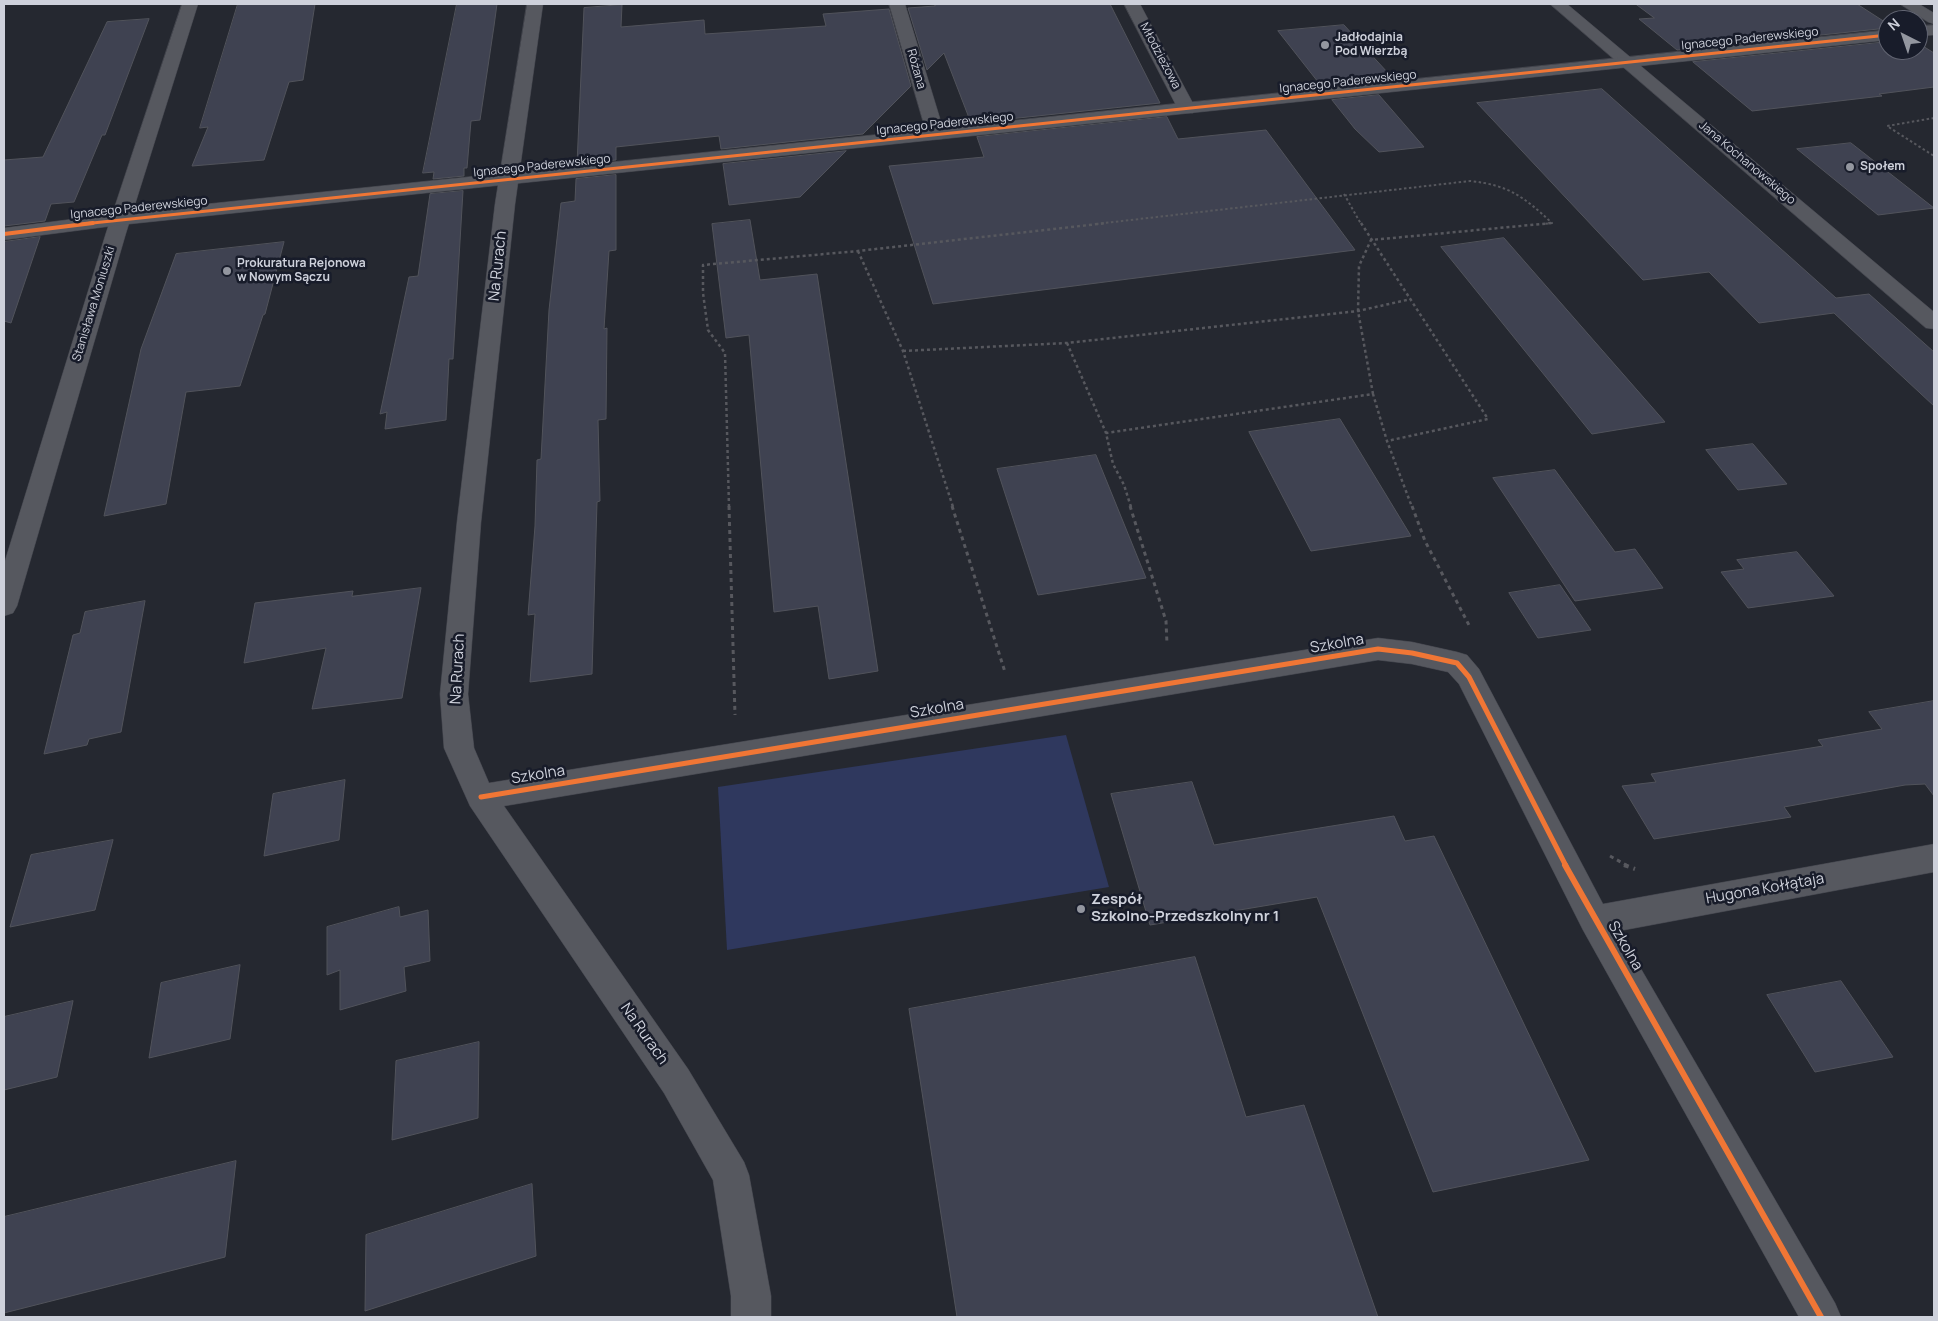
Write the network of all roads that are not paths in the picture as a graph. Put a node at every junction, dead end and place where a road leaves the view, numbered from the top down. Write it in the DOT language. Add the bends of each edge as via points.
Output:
graph roads {
  1 [pos="190,4"];
  2 [pos="534,4"];
  3 [pos="897,4"];
  4 [pos="1132,4"];
  5 [pos="1558,4"];
  6 [pos="1908,4"];
  7 [pos="1934,19"];
  8 [pos="1878,35"];
  9 [pos="1629,62"];
  10 [pos="1187,109"];
  11 [pos="936,135"];
  12 [pos="509,180"];
  13 [pos="120,219"];
  14 [pos="4,234"];
  15 [pos="1934,323"];
  16 [pos="4,606"];
  17 [pos="481,797"];
  18 [pos="1934,858"];
  19 [pos="1596,920"];
  20 [pos="751,1317"];
  21 [pos="1821,1317"];
  1 -- 13 [label="street, Stanisława Moniuszki"];
  2 -- 12 [label="street, Na Rurach"];
  3 -- 11 [label="street, Różana"];
  4 -- 10 [label="street, Młodzieżowa"];
  5 -- 9 [label="street, Jana Kochanowskiego"];
  6 -- 7 [label="street"];
  8 -- 9 [label="street, Ignacego Paderewskiego"];
  9 -- 10 [label="street, Ignacego Paderewskiego"];
  9 -- 15 [label="street, Jana Kochanowskiego"];
  10 -- 11 [label="street, Ignacego Paderewskiego"];
  11 -- 12 [label="street, Ignacego Paderewskiego"];
  12 -- 13 [label="street, Ignacego Paderewskiego"];
  12 -- 17 [label="street, Na Rurach" via="469,522 454,694 460,748"];
  13 -- 14 [label="street, Ignacego Paderewskiego"];
  13 -- 16 [label="street, Stanisława Moniuszki"];
  17 -- 19 [label="street, Szkolna" via="1378,649 1412,652 1458,663 1469,676 1517,776"];
  17 -- 20 [label="street, Na Rurach" via="676,1081 731,1175 751,1296"];
  18 -- 19 [label="street, Hugona Kołłątaja"];
  19 -- 21 [label="street, Szkolna"];
}
